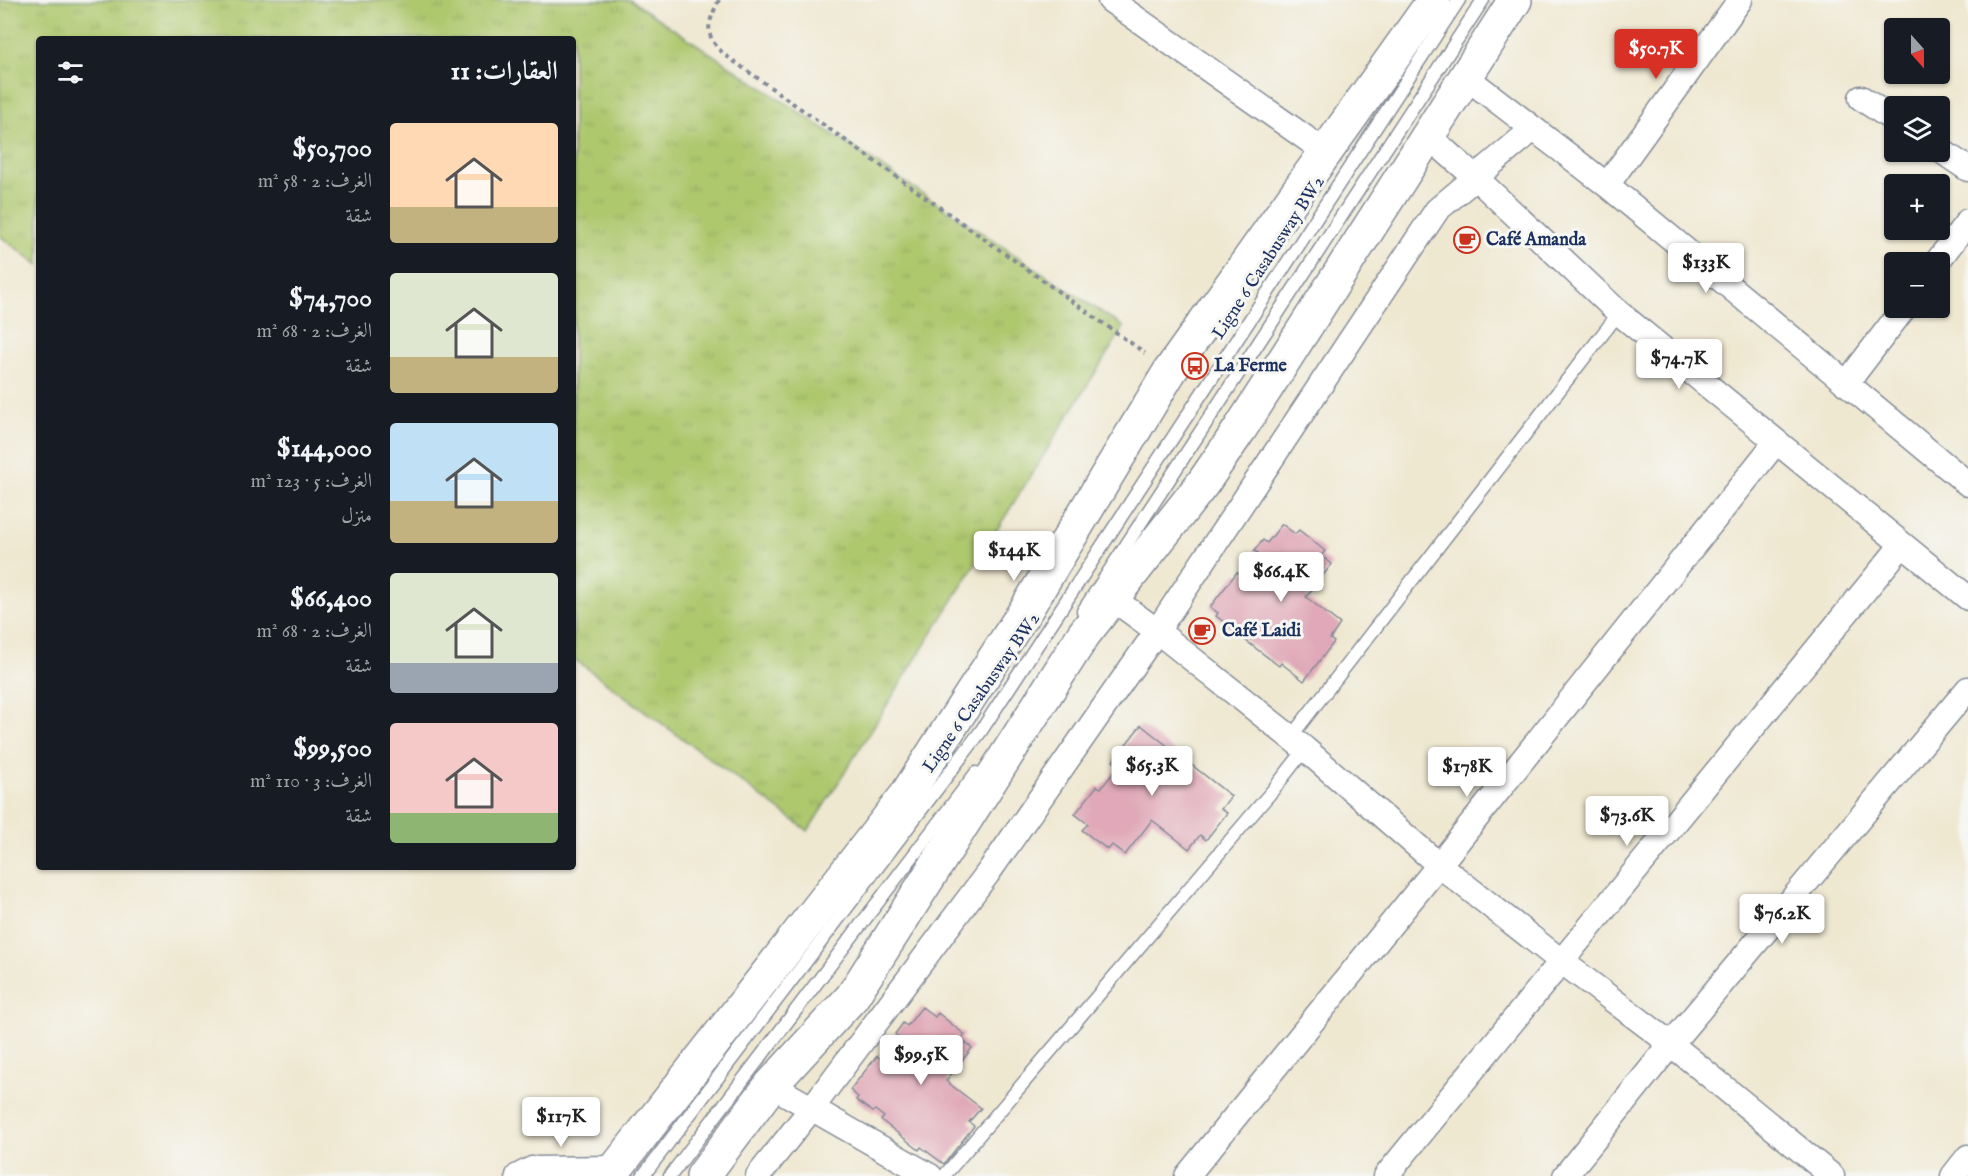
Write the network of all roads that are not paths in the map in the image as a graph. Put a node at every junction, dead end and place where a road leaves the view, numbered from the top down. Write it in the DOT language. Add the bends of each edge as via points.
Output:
graph roads {
  1 [pos="1110,0"];
  2 [pos="1434,0"];
  3 [pos="1459,0"];
  4 [pos="1483,0"];
  5 [pos="1515,0"];
  6 [pos="1740,0"];
  7 [pos="1466,77"];
  8 [pos="1862,98"];
  9 [pos="1884,113"];
  10 [pos="1533,129"];
  11 [pos="1428,136"];
  12 [pos="1327,153"];
  13 [pos="1950,157"];
  14 [pos="1968,169"];
  15 [pos="1475,177"];
  16 [pos="1606,185"];
  17 [pos="1968,221"];
  18 [pos="1945,252"];
  19 [pos="1619,312"];
  20 [pos="1896,318"];
  21 [pos="1846,384"];
  22 [pos="1776,442"];
  23 [pos="1968,484"];
  24 [pos="1902,544"];
  25 [pos="1112,598"];
  26 [pos="1968,598"];
  27 [pos="1078,618"];
  28 [pos="1157,631"];
  29 [pos="1968,689"];
  30 [pos="1298,743"];
  31 [pos="980,768"];
  32 [pos="1439,866"];
  33 [pos="1561,961"];
  34 [pos="1671,1044"];
  35 [pos="771,1085"];
  36 [pos="812,1108"];
  37 [pos="1968,1157"];
  38 [pos="623,1173"];
  39 [pos="518,1176"];
  40 [pos="670,1176"];
  41 [pos="703,1176"];
  42 [pos="758,1176"];
  43 [pos="930,1176"];
  44 [pos="944,1176"];
  45 [pos="1187,1176"];
  46 [pos="1386,1176"];
  47 [pos="1565,1176"];
  48 [pos="1832,1176"];
  49 [pos="1953,1176"];
  1 -- 12 [label="street"];
  2 -- 12 [label="main road"];
  3 -- 38 [label="lane, Ligne 6 Casabusway BW2" via="981,731"];
  4 -- 27 [label="lane, Ligne 6 Casabusway BW2"];
  5 -- 7 [label="main road"];
  6 -- 16 [label="street"];
  7 -- 10 [label="street"];
  7 -- 11 [label="main road"];
  8 -- 9 [label="street"];
  10 -- 15 [label="street"];
  10 -- 16 [label="street"];
  11 -- 15 [label="street"];
  11 -- 25 [label="main road" via="1228,447"];
  12 -- 38 [label="main road" via="1170,371 1028,608 905,797"];
  13 -- 14 [label="street"];
  15 -- 19 [label="street"];
  15 -- 28 [label="street" via="1437,210"];
  16 -- 21 [label="street"];
  17 -- 18 [label="street"];
  19 -- 22 [label="street"];
  19 -- 30 [label="lane"];
  20 -- 21 [label="street"];
  21 -- 23 [label="street"];
  22 -- 24 [label="street"];
  22 -- 32 [label="street"];
  24 -- 26 [label="street"];
  24 -- 33 [label="street"];
  25 -- 28 [label="street"];
  25 -- 35 [label="main road" via="1077,644 852,997"];
  28 -- 30 [label="street"];
  28 -- 36 [label="street" via="988,873"];
  29 -- 34 [label="street"];
  30 -- 32 [label="street"];
  30 -- 44 [label="lane" via="1273,790"];
  31 -- 40 [label="lane"];
  32 -- 33 [label="street"];
  32 -- 45 [label="street"];
  33 -- 34 [label="street"];
  33 -- 46 [label="street"];
  34 -- 47 [label="street"];
  34 -- 48 [label="street"];
  35 -- 36 [label="street"];
  35 -- 41 [label="main road"];
  36 -- 42 [label="street"];
  36 -- 43 [label="street"];
  37 -- 49 [label="street"];
  38 -- 39 [label="street" via="532,1169"];
}
